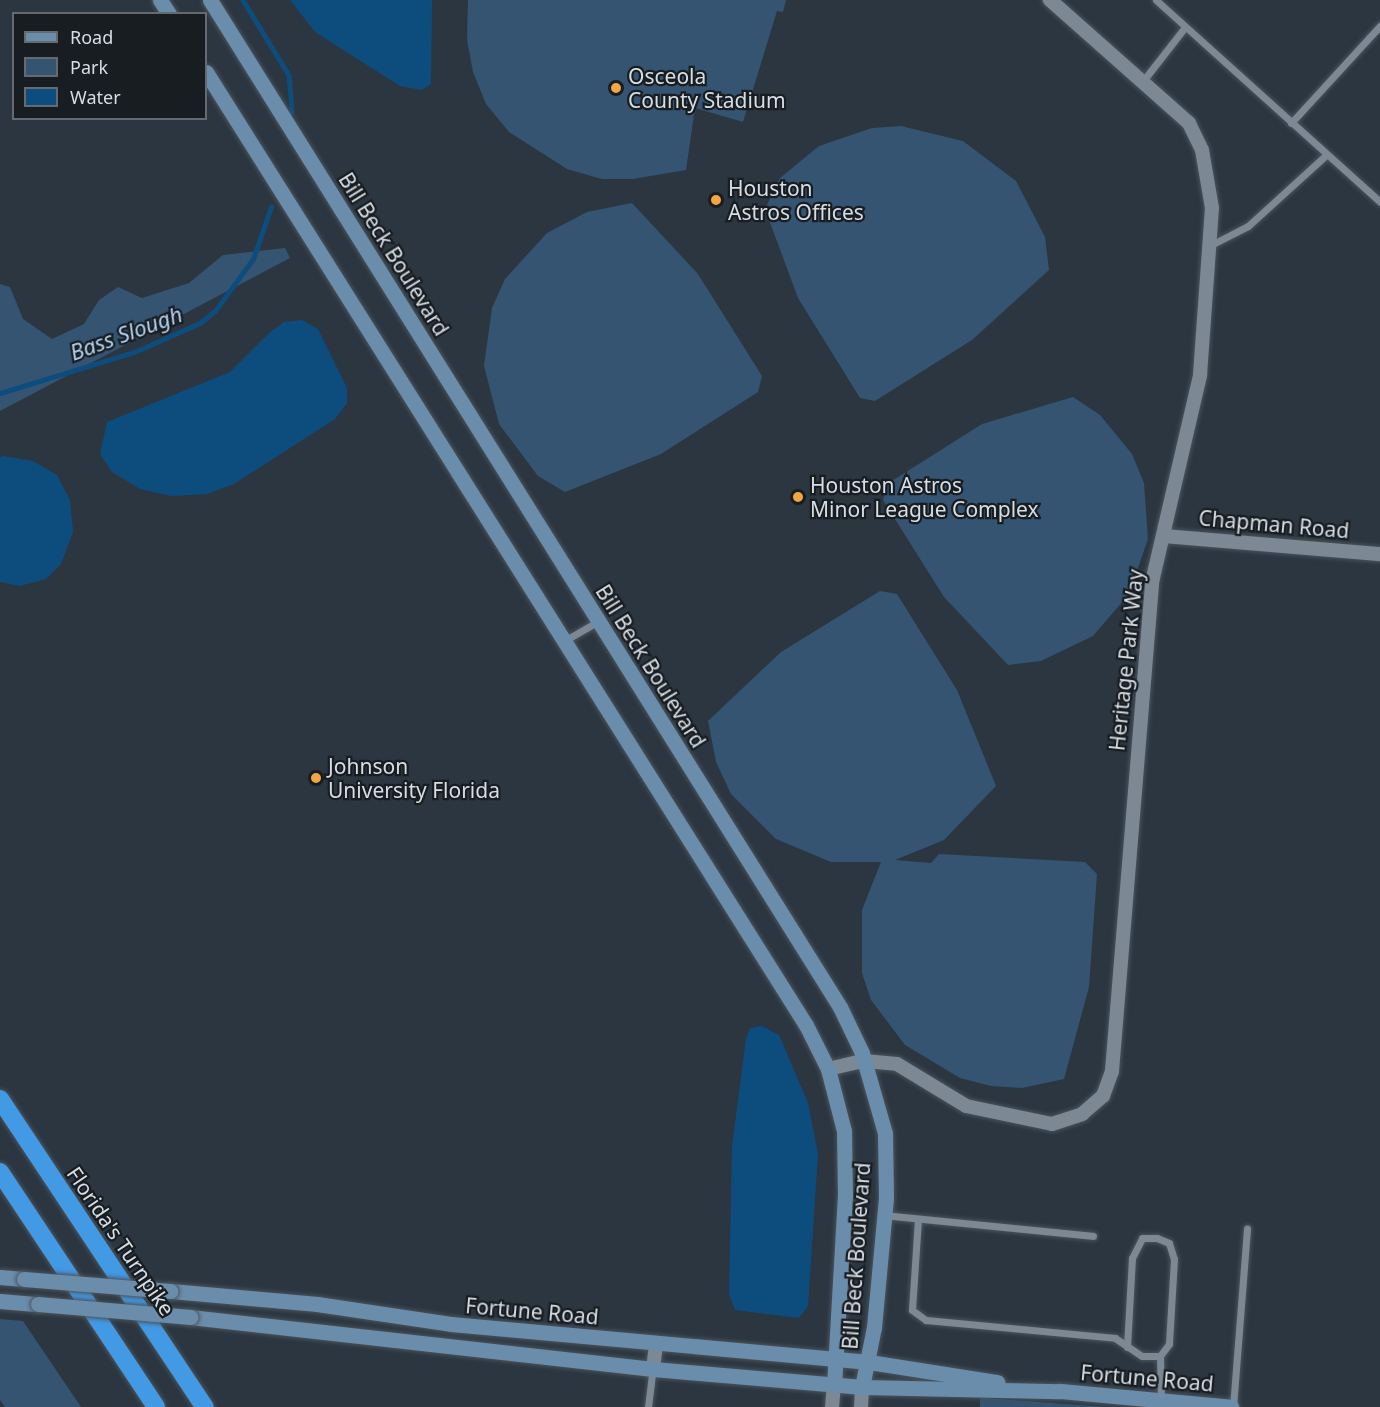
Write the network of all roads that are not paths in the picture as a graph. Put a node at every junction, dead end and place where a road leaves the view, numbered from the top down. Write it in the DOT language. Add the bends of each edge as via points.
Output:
graph roads {
  1 [pos="210,0"];
  2 [pos="1050,0"];
  3 [pos="1156,0"];
  4 [pos="1380,26"];
  5 [pos="1185,27"];
  6 [pos="207,74"];
  7 [pos="1143,81"];
  8 [pos="1291,123"];
  9 [pos="1326,155"];
  10 [pos="1380,202"];
  11 [pos="1209,246"];
  12 [pos="1165,536"];
  13 [pos="1380,554"];
  14 [pos="598,621"];
  15 [pos="564,641"];
  16 [pos="864,1061"];
  17 [pos="828,1069"];
  18 [pos="0,1099"];
  19 [pos="0,1172"];
  20 [pos="884,1215"];
  21 [pos="918,1219"];
  22 [pos="1247,1229"];
  23 [pos="1093,1236"];
  24 [pos="0,1277"];
  25 [pos="0,1301"];
  26 [pos="656,1343"];
  27 [pos="1127,1347"];
  28 [pos="1160,1356"];
  29 [pos="833,1359"];
  30 [pos="869,1362"];
  31 [pos="653,1369"];
  32 [pos="834,1385"];
  33 [pos="862,1387"];
  34 [pos="1060,1391"];
  35 [pos="1161,1400"];
  36 [pos="156,1407"];
  37 [pos="204,1407"];
  38 [pos="648,1407"];
  39 [pos="832,1407"];
  40 [pos="861,1407"];
  41 [pos="1232,1407"];
  1 -- 14 [label="street, Bill Beck Boulevard"];
  2 -- 7 [label="street, Heritage Park Way"];
  3 -- 5 [label="lane"];
  4 -- 8 [label="lane"];
  5 -- 7 [label="lane"];
  5 -- 8 [label="lane"];
  6 -- 15 [label="street, Bill Beck Boulevard"];
  7 -- 11 [label="street, Heritage Park Way" via="1188,123 1202,150 1210,179"];
  8 -- 9 [label="lane"];
  9 -- 10 [label="lane"];
  9 -- 11 [label="lane" via="1248,226"];
  11 -- 12 [label="street, Heritage Park Way" via="1200,375"];
  12 -- 13 [label="street, Chapman Road"];
  12 -- 16 [label="street, Heritage Park Way" via="1152,582 1112,1071 1103,1096 1082,1114 1052,1124 1019,1121 966,1106 897,1064"];
  14 -- 15 [label="lane"];
  14 -- 16 [label="street, Bill Beck Boulevard" via="840,1007"];
  15 -- 17 [label="street, Bill Beck Boulevard" via="806,1025"];
  16 -- 17 [label="street, Heritage Park Way"];
  16 -- 20 [label="street, Bill Beck Boulevard" via="885,1133"];
  17 -- 29 [label="street, Bill Beck Boulevard" via="844,1131 845,1185"];
  18 -- 37 [label="highway, Florida's Turnpike"];
  19 -- 36 [label="highway"];
  20 -- 21 [label="lane"];
  20 -- 30 [label="street, Bill Beck Boulevard"];
  21 -- 23 [label="lane"];
  21 -- 27 [label="lane" via="912,1310 926,1320 1115,1338"];
  22 -- 41 [label="lane"];
  24 -- 26 [label="street, Fortune Road, bridge" via="171,1291"];
  25 -- 31 [label="street, Fortune Road, bridge" via="190,1317"];
  26 -- 29 [label="street, Fortune Road"];
  26 -- 31 [label="street"];
  27 -- 28 [label="lane" via="1142,1356"];
  27 -- 28 [label="lane" via="1132,1258 1142,1238 1157,1238 1169,1243 1174,1259 1169,1344"];
  28 -- 35 [label="lane"];
  29 -- 30 [label="street, Fortune Road"];
  29 -- 32 [label="street, Bill Beck Boulevard"];
  30 -- 33 [label="street, Bill Beck Boulevard"];
  30 -- 34 [label="street, Fortune Road"];
  31 -- 32 [label="street, Fortune Road"];
  31 -- 38 [label="lane"];
  32 -- 33 [label="street, Fortune Road"];
  32 -- 39 [label="street, Bill Beck Boulevard"];
  33 -- 34 [label="street, Fortune Road"];
  33 -- 40 [label="street, Bill Beck Boulevard"];
  34 -- 35 [label="street, Fortune Road"];
  35 -- 41 [label="street, Fortune Road"];
}
